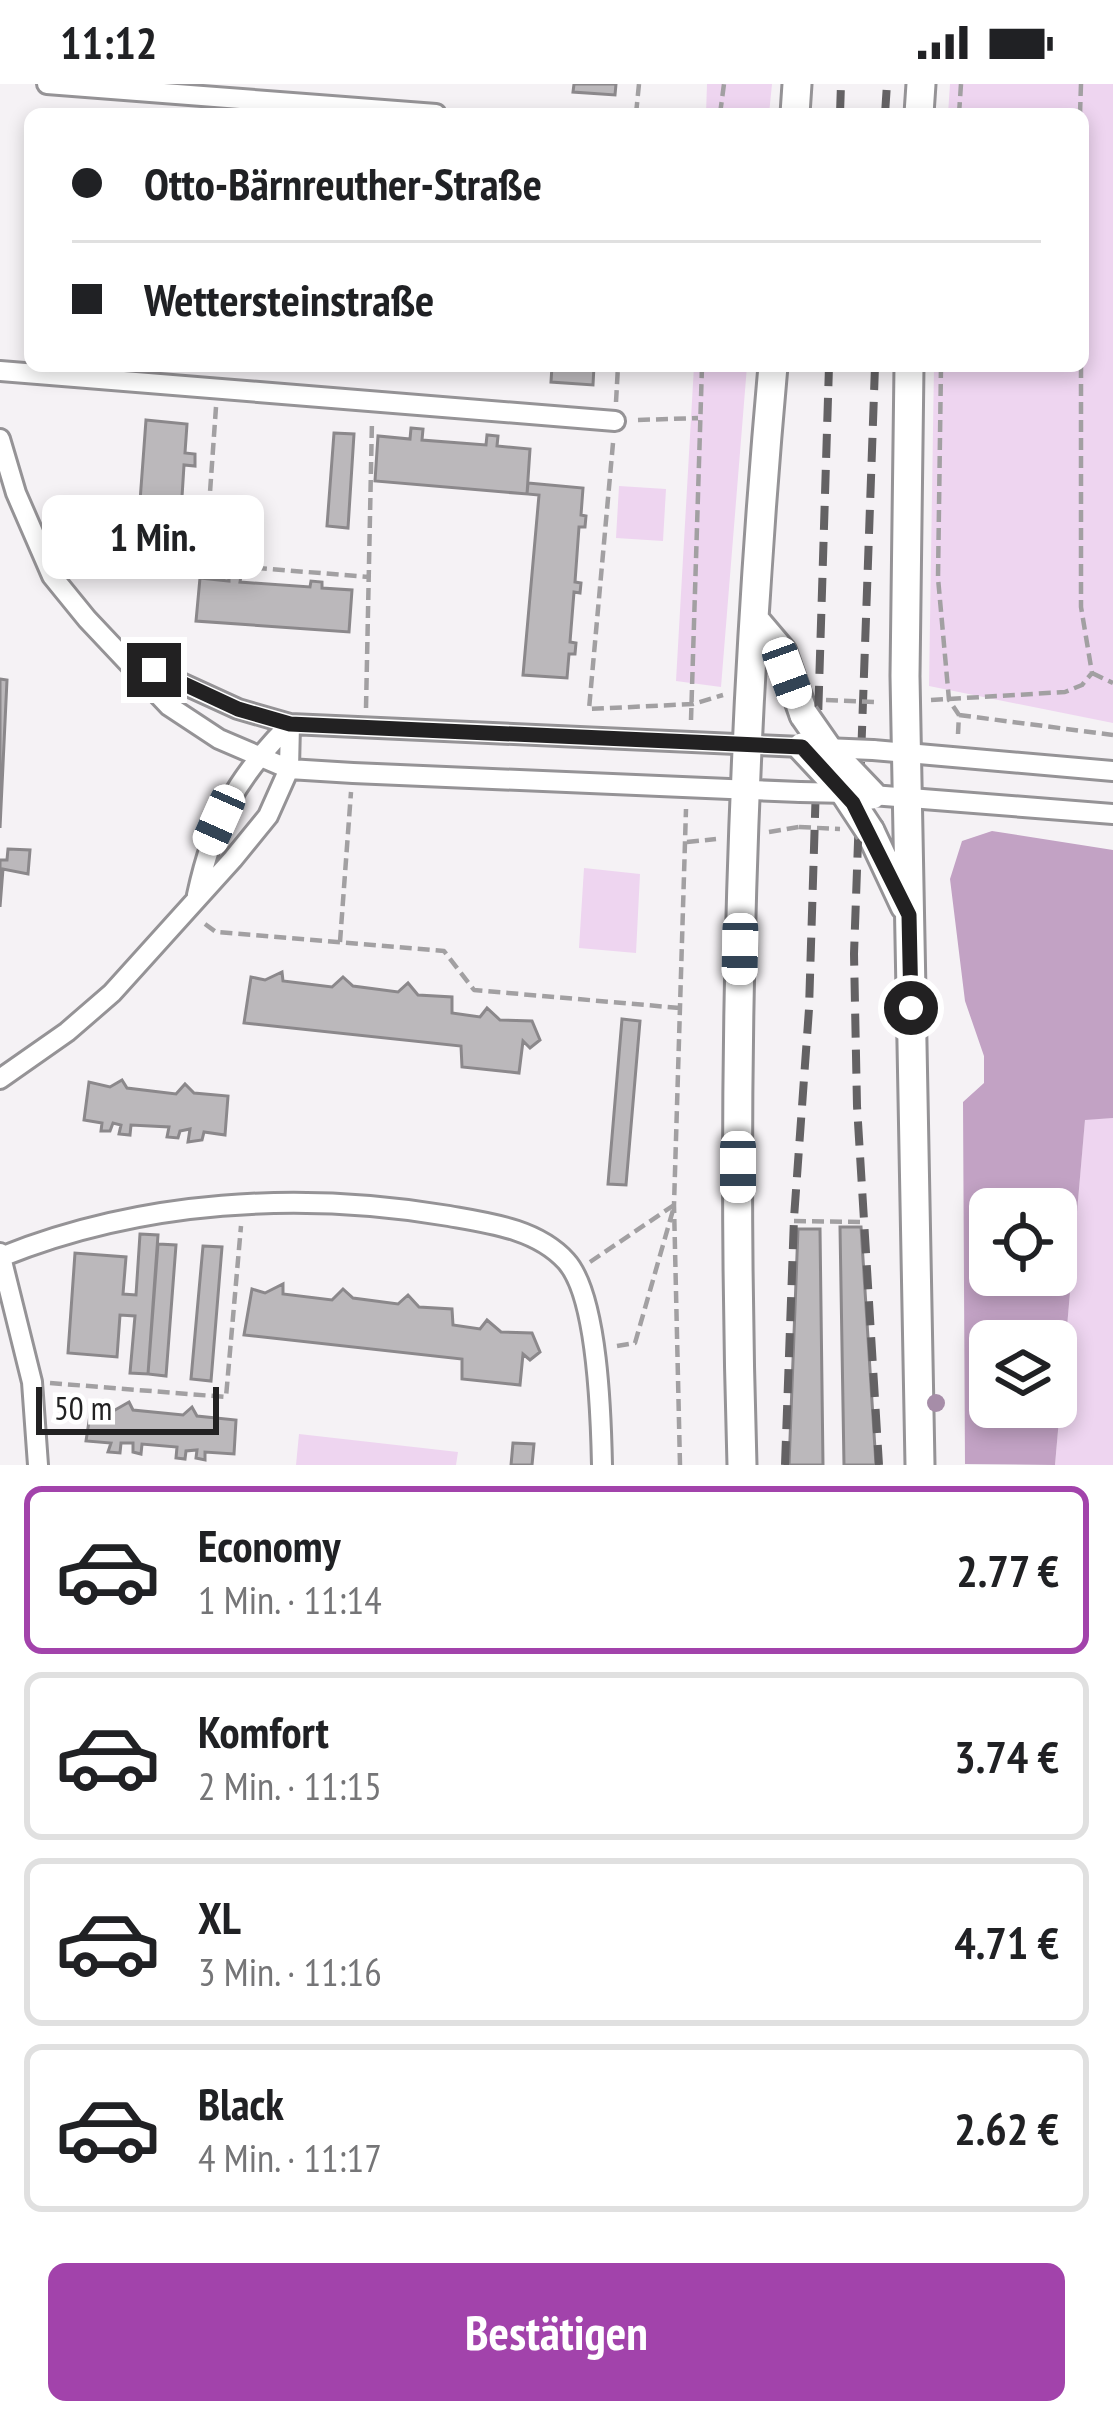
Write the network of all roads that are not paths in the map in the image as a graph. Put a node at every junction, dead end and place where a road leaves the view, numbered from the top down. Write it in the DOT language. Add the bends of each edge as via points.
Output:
graph roads {
  1 [pos="47,84"];
  2 [pos="358,108"];
  3 [pos="0,371"];
  4 [pos="773,372"];
  5 [pos="908,372"];
  6 [pos="615,421"];
  7 [pos="0,440"];
  8 [pos="754,620"];
  9 [pos="124,656"];
  10 [pos="290,724"];
  11 [pos="747,744"];
  12 [pos="814,748"];
  13 [pos="906,752"];
  14 [pos="257,757"];
  15 [pos="289,769"];
  16 [pos="1113,771"];
  17 [pos="746,789"];
  18 [pos="859,794"];
  19 [pos="908,797"];
  20 [pos="1113,814"];
  21 [pos="191,903"];
  22 [pos="909,915"];
  23 [pos="0,1079"];
  24 [pos="1,1255"];
  25 [pos="38,1465"];
  26 [pos="602,1465"];
  27 [pos="742,1465"];
  28 [pos="920,1465"];
  1 -- 2 [label="street"];
  3 -- 6 [label="street"];
  4 -- 8 [label="main road"];
  5 -- 13 [label="main road"];
  7 -- 9 [label="street" via="52,576"];
  8 -- 11 [label="main road"];
  8 -- 12 [label="main road, bridge" via="782,652 809,707"];
  9 -- 10 [label="street"];
  9 -- 14 [label="street" via="170,706"];
  10 -- 11 [label="street"];
  10 -- 14 [label="street"];
  10 -- 15 [label="street"];
  11 -- 12 [label="street"];
  11 -- 17 [label="main road"];
  12 -- 13 [label="street, bridge"];
  12 -- 18 [label="main road, bridge"];
  13 -- 16 [label="street"];
  13 -- 19 [label="main road"];
  14 -- 15 [label="street"];
  14 -- 21 [label="street" via="230,795"];
  15 -- 17 [label="street"];
  15 -- 21 [label="street" via="268,816"];
  17 -- 18 [label="street, bridge"];
  17 -- 27 [label="main road" via="738,1023"];
  18 -- 19 [label="street"];
  18 -- 22 [label="main road, bridge"];
  19 -- 20 [label="street"];
  19 -- 22 [label="main road"];
  21 -- 23 [label="street" via="112,993"];
  22 -- 28 [label="main road"];
  24 -- 25 [label="street" via="32,1382"];
  24 -- 26 [label="street" via="53,1236 243,1203 407,1209 514,1229 568,1263 584,1297"];
}
